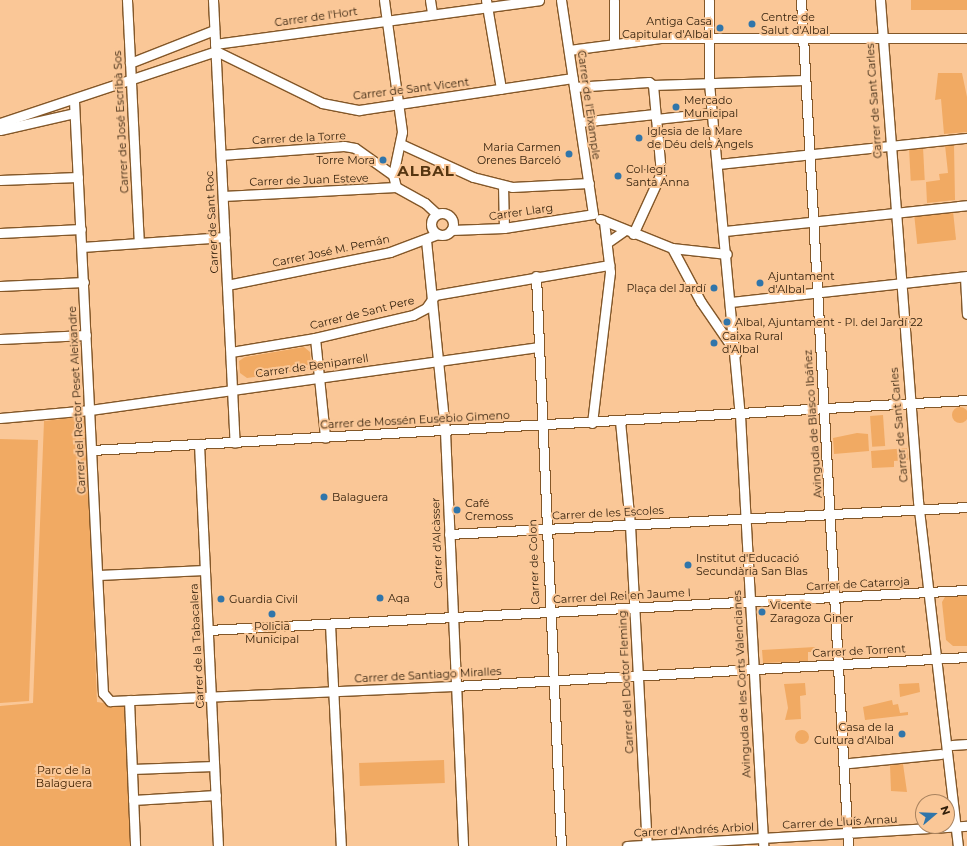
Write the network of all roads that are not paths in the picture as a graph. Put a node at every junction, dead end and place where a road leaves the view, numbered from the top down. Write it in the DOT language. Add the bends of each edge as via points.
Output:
graph roads {
  1 [pos="127,0"];
  2 [pos="213,0"];
  3 [pos="384,0"];
  4 [pos="430,0"];
  5 [pos="539,0"];
  6 [pos="561,0"];
  7 [pos="614,0"];
  8 [pos="709,0"];
  9 [pos="801,0"];
  10 [pos="880,0"];
  11 [pos="486,3"];
  12 [pos="432,13"];
  13 [pos="386,19"];
  14 [pos="214,30"];
  15 [pos="709,38"];
  16 [pos="967,38"];
  17 [pos="803,39"];
  18 [pos="882,39"];
  19 [pos="614,44"];
  20 [pos="215,48"];
  21 [pos="569,50"];
  22 [pos="130,63"];
  23 [pos="131,78"];
  24 [pos="805,80"];
  25 [pos="574,83"];
  26 [pos="709,83"];
  27 [pos="653,86"];
  28 [pos="501,89"];
  29 [pos="74,101"];
  30 [pos="398,105"];
  31 [pos="74,113"];
  32 [pos="712,113"];
  33 [pos="655,117"];
  34 [pos="580,122"];
  35 [pos="0,123"];
  36 [pos="0,130"];
  37 [pos="967,138"];
  38 [pos="401,144"];
  39 [pos="889,146"];
  40 [pos="810,154"];
  41 [pos="221,155"];
  42 [pos="718,164"];
  43 [pos="393,175"];
  44 [pos="78,177"];
  45 [pos="0,180"];
  46 [pos="589,183"];
  47 [pos="503,185"];
  48 [pos="396,187"];
  49 [pos="223,196"];
  50 [pos="967,205"];
  51 [pos="894,213"];
  52 [pos="437,214"];
  53 [pos="593,214"];
  54 [pos="813,221"];
  55 [pos="604,222"];
  56 [pos="504,228"];
  57 [pos="81,229"];
  58 [pos="451,230"];
  59 [pos="725,231"];
  60 [pos="0,233"];
  61 [pos="629,233"];
  62 [pos="438,234"];
  63 [pos="225,237"];
  64 [pos="426,240"];
  65 [pos="608,242"];
  66 [pos="139,243"];
  67 [pos="82,247"];
  68 [pos="672,248"];
  69 [pos="727,254"];
  70 [pos="609,265"];
  71 [pos="536,276"];
  72 [pos="966,277"];
  73 [pos="84,282"];
  74 [pos="900,283"];
  75 [pos="227,284"];
  76 [pos="0,286"];
  77 [pos="818,293"];
  78 [pos="431,301"];
  79 [pos="731,302"];
  80 [pos="967,314"];
  81 [pos="86,335"];
  82 [pos="315,338"];
  83 [pos="0,339"];
  84 [pos="538,347"];
  85 [pos="231,352"];
  86 [pos="736,353"];
  87 [pos="437,360"];
  88 [pos="318,377"];
  89 [pos="233,390"];
  90 [pos="967,400"];
  91 [pos="910,405"];
  92 [pos="90,410"];
  93 [pos="823,410"];
  94 [pos="740,415"];
  95 [pos="0,418"];
  96 [pos="620,421"];
  97 [pos="592,423"];
  98 [pos="541,426"];
  99 [pos="445,431"];
  100 [pos="325,437"];
  101 [pos="235,442"];
  102 [pos="199,444"];
  103 [pos="92,450"];
  104 [pos="967,506"];
  105 [pos="919,508"];
  106 [pos="830,513"];
  107 [pos="745,518"];
  108 [pos="630,525"];
  109 [pos="545,528"];
  110 [pos="449,534"];
  111 [pos="205,570"];
  112 [pos="98,575"];
  113 [pos="967,590"];
  114 [pos="929,592"];
  115 [pos="835,597"];
  116 [pos="750,602"];
  117 [pos="634,606"];
  118 [pos="548,612"];
  119 [pos="452,616"];
  120 [pos="330,624"];
  121 [pos="208,630"];
  122 [pos="967,657"];
  123 [pos="936,659"];
  124 [pos="838,665"];
  125 [pos="753,669"];
  126 [pos="638,675"];
  127 [pos="551,681"];
  128 [pos="455,686"];
  129 [pos="334,691"];
  130 [pos="211,696"];
  131 [pos="105,698"];
  132 [pos="129,700"];
  133 [pos="967,744"];
  134 [pos="952,745"];
  135 [pos="942,754"];
  136 [pos="849,763"];
  137 [pos="214,766"];
  138 [pos="132,769"];
  139 [pos="216,795"];
  140 [pos="133,800"];
  141 [pos="967,826"];
  142 [pos="956,827"];
  143 [pos="848,834"];
  144 [pos="762,842"];
  145 [pos="647,845"];
  146 [pos="135,846"];
  147 [pos="218,846"];
  148 [pos="341,846"];
  149 [pos="462,846"];
  150 [pos="561,846"];
  151 [pos="626,846"];
  152 [pos="848,846"];
  153 [pos="958,846"];
  1 -- 22 [label="street, Carrer de José Escribà Sos"];
  2 -- 14 [label="street, Carrer de Sant Roc"];
  3 -- 13 [label="street"];
  4 -- 12 [label="street"];
  5 -- 11 [label="street, Carrer de l'Hort"];
  6 -- 21 [label="street, Carrer de l'Eixample"];
  7 -- 19 [label="street"];
  8 -- 15 [label="street"];
  9 -- 17 [label="street, Avinguda de Blasco Ibáñez"];
  10 -- 18 [label="street, Carrer de Sant Carles"];
  11 -- 12 [label="street, Carrer de l'Hort"];
  11 -- 28 [label="street"];
  12 -- 13 [label="street, Carrer de l'Hort"];
  13 -- 20 [label="street, Carrer de l'Hort"];
  13 -- 30 [label="street"];
  14 -- 20 [label="street, Carrer de Sant Roc"];
  14 -- 22 [label="street"];
  15 -- 17 [label="street"];
  15 -- 19 [label="street" via="662,38"];
  15 -- 26 [label="street"];
  16 -- 18 [label="street"];
  17 -- 18 [label="street"];
  17 -- 24 [label="street, Avinguda de Blasco Ibáñez"];
  18 -- 39 [label="street, Carrer de Sant Carles"];
  19 -- 21 [label="street"];
  20 -- 23 [label="street, Carrer de l'Hort"];
  20 -- 30 [label="street, Carrer de Sant Vicent" via="334,107 359,110"];
  20 -- 41 [label="street, Carrer de Sant Roc"];
  21 -- 25 [label="street, Carrer de l'Eixample"];
  22 -- 23 [label="street, Carrer de José Escribà Sos"];
  23 -- 29 [label="street, Carrer de l'Hort"];
  23 -- 66 [label="street, Carrer de José Escribà Sos"];
  24 -- 26 [label="street, Carrer de Sant Vicent"];
  24 -- 40 [label="street, Avinguda de Blasco Ibáñez"];
  25 -- 27 [label="street, Carrer de Sant Vicent" via="649,82"];
  25 -- 28 [label="street, Carrer de Sant Vicent"];
  25 -- 34 [label="street, Carrer de l'Eixample"];
  26 -- 27 [label="street, Carrer de Sant Vicent"];
  26 -- 32 [label="street"];
  27 -- 33 [label="street"];
  28 -- 30 [label="street, Carrer de Sant Vicent"];
  29 -- 31 [label="street, Carrer del Rector Peset Aleixandre"];
  29 -- 35 [label="street, Carrer de l'Hort"];
  30 -- 38 [label="street"];
  31 -- 36 [label="street"];
  31 -- 44 [label="street, Carrer del Rector Peset Aleixandre"];
  32 -- 33 [label="street"];
  32 -- 42 [label="street"];
  33 -- 34 [label="street"];
  33 -- 61 [label="street" via="661,173"];
  34 -- 46 [label="street, Carrer de l'Eixample"];
  37 -- 39 [label="street"];
  38 -- 43 [label="street"];
  38 -- 47 [label="street" via="473,177"];
  39 -- 40 [label="street"];
  39 -- 51 [label="street, Carrer de Sant Carles"];
  40 -- 42 [label="street"];
  40 -- 54 [label="street, Avinguda de Blasco Ibáñez"];
  41 -- 43 [label="street, Carrer de la Torre" via="344,146 355,148"];
  41 -- 49 [label="street, Carrer de Sant Roc"];
  42 -- 59 [label="street"];
  43 -- 48 [label="street"];
  44 -- 45 [label="street"];
  44 -- 57 [label="street, Carrer del Rector Peset Aleixandre"];
  46 -- 47 [label="street" via="541,188"];
  46 -- 53 [label="street, Carrer de l'Eixample"];
  47 -- 56 [label="street"];
  48 -- 49 [label="street, Carrer de Juan Esteve"];
  48 -- 52 [label="street" via="425,202"];
  49 -- 63 [label="street, Carrer de Sant Roc"];
  50 -- 51 [label="street"];
  51 -- 54 [label="street"];
  51 -- 74 [label="street, Carrer de Sant Carles"];
  52 -- 58 [label="street" via="450,217"];
  52 -- 62 [label="street" via="431,222"];
  53 -- 55 [label="street"];
  53 -- 56 [label="street, Carrer Llarg"];
  54 -- 59 [label="street"];
  54 -- 77 [label="street, Avinguda de Blasco Ibáñez"];
  55 -- 61 [label="street" via="617,223"];
  55 -- 65 [label="street"];
  56 -- 58 [label="street, Carrer Llarg"];
  57 -- 60 [label="street"];
  57 -- 67 [label="street, Carrer del Rector Peset Aleixandre"];
  58 -- 62 [label="street, Carrer Llarg"];
  59 -- 69 [label="street"];
  61 -- 65 [label="street"];
  61 -- 68 [label="street"];
  62 -- 64 [label="street, Carrer José M. Pemán"];
  63 -- 66 [label="street"];
  63 -- 75 [label="street, Carrer de Sant Roc"];
  64 -- 75 [label="street, Carrer José M. Pemán" via="390,252"];
  64 -- 78 [label="street, Carrer d'Alcàsser"];
  65 -- 70 [label="street"];
  66 -- 67 [label="street"];
  67 -- 73 [label="street, Carrer del Rector Peset Aleixandre"];
  68 -- 69 [label="street"];
  68 -- 86 [label="street" via="701,302"];
  69 -- 79 [label="street"];
  70 -- 71 [label="street, Carrer de Sant Pere"];
  70 -- 97 [label="street"];
  71 -- 78 [label="street, Carrer de Sant Pere" via="435,295"];
  71 -- 84 [label="street, Carrer de Colon"];
  72 -- 74 [label="street"];
  72 -- 80 [label="street"];
  73 -- 76 [label="street"];
  73 -- 81 [label="street, Carrer del Rector Peset Aleixandre"];
  74 -- 77 [label="street"];
  74 -- 91 [label="street, Carrer de Sant Carles"];
  75 -- 85 [label="street, Carrer de Sant Roc"];
  77 -- 79 [label="street"];
  77 -- 93 [label="street, Avinguda de Blasco Ibáñez"];
  78 -- 82 [label="street, Carrer de Sant Pere" via="413,315"];
  78 -- 87 [label="street, Carrer d'Alcàsser"];
  79 -- 86 [label="street"];
  81 -- 83 [label="street"];
  81 -- 92 [label="street, Carrer del Rector Peset Aleixandre"];
  82 -- 85 [label="street, Carrer de Sant Pere"];
  82 -- 88 [label="street"];
  84 -- 87 [label="street, Carrer de Beniparrell"];
  84 -- 98 [label="street, Carrer de Colon"];
  85 -- 89 [label="street, Carrer de Sant Roc"];
  86 -- 94 [label="street, Avinguda de les Corts Valencianes"];
  87 -- 88 [label="street, Carrer de Beniparrell"];
  87 -- 99 [label="street, Carrer d'Alcàsser"];
  88 -- 89 [label="street, Carrer de Beniparrell"];
  88 -- 100 [label="street"];
  89 -- 92 [label="street, Carrer de Beniparrell"];
  89 -- 101 [label="street, Carrer de Sant Roc"];
  90 -- 91 [label="street, Carrer de Mossén Eusebio Gimeno"];
  91 -- 93 [label="street, Carrer de Mossén Eusebio Gimeno"];
  91 -- 105 [label="street, Carrer de Sant Carles"];
  92 -- 95 [label="street, Carrer de Beniparrell"];
  92 -- 103 [label="street, Carrer del Rector Peset Aleixandre"];
  93 -- 94 [label="street, Carrer de Mossén Eusebio Gimeno"];
  93 -- 106 [label="street, Avinguda de Blasco Ibáñez"];
  94 -- 96 [label="street, Carrer de Mossén Eusebio Gimeno"];
  94 -- 107 [label="street, Avinguda de les Corts Valencianes"];
  96 -- 97 [label="street, Carrer de Mossén Eusebio Gimeno"];
  96 -- 108 [label="street, Carrer del Doctor Fleming"];
  97 -- 98 [label="street, Carrer de Mossén Eusebio Gimeno"];
  98 -- 99 [label="street, Carrer de Mossén Eusebio Gimeno"];
  98 -- 109 [label="street, Carrer de Colon"];
  99 -- 100 [label="street, Carrer de Mossén Eusebio Gimeno"];
  99 -- 110 [label="street, Carrer d'Alcàsser"];
  100 -- 101 [label="street, Carrer de Mossén Eusebio Gimeno"];
  101 -- 102 [label="street, Carrer de Mossén Eusebio Gimeno"];
  102 -- 103 [label="street, Carrer de Mossén Eusebio Gimeno"];
  102 -- 111 [label="street, Carrer de la Tabacalera"];
  103 -- 112 [label="street, Carrer del Rector Peset Aleixandre"];
  104 -- 105 [label="street, Carrer de les Escoles"];
  105 -- 106 [label="street, Carrer de les Escoles"];
  105 -- 114 [label="street, Carrer de Sant Carles"];
  106 -- 107 [label="street, Carrer de les Escoles"];
  106 -- 115 [label="street, Avinguda de Blasco Ibáñez"];
  107 -- 108 [label="street, Carrer de les Escoles"];
  107 -- 116 [label="street, Avinguda de les Corts Valencianes"];
  108 -- 109 [label="street, Carrer de les Escoles"];
  108 -- 117 [label="street, Carrer del Doctor Fleming"];
  109 -- 110 [label="street, Carrer de les Escoles"];
  109 -- 118 [label="street, Carrer de Colon"];
  110 -- 119 [label="street, Carrer d'Alcàsser"];
  111 -- 112 [label="street"];
  111 -- 121 [label="street, Carrer de la Tabacalera"];
  112 -- 131 [label="street, Carrer del Rector Peset Aleixandre"];
  113 -- 114 [label="street, Carrer de Catarroja"];
  114 -- 115 [label="street, Carrer de Catarroja"];
  114 -- 123 [label="street, Carrer de Sant Carles"];
  115 -- 116 [label="street, Carrer de Catarroja"];
  115 -- 124 [label="street, Avinguda de Blasco Ibáñez"];
  116 -- 117 [label="street, Carrer del Rei en Jaume I"];
  116 -- 125 [label="street, Avinguda de les Corts Valencianes"];
  117 -- 118 [label="street, Carrer del Rei en Jaume I"];
  117 -- 126 [label="street, Carrer del Doctor Fleming"];
  118 -- 119 [label="street, Carrer del Rei en Jaume I"];
  118 -- 127 [label="street, Carrer de Colon"];
  119 -- 120 [label="street, Carrer del Rei en Jaume I"];
  119 -- 128 [label="street, Carrer d'Alcàsser"];
  120 -- 121 [label="street, Carrer del Rei en Jaume I"];
  120 -- 129 [label="street"];
  121 -- 130 [label="street, Carrer de la Tabacalera"];
  122 -- 123 [label="street, Carrer de Torrent"];
  123 -- 124 [label="street, Carrer de Torrent"];
  123 -- 142 [label="street, Carrer de Sant Carles"];
  124 -- 125 [label="street, Carrer de Torrent"];
  124 -- 143 [label="street, Avinguda de Blasco Ibáñez"];
  125 -- 126 [label="street, Carrer de Santiago Miralles"];
  125 -- 144 [label="street, Avinguda de les Corts Valencianes"];
  126 -- 127 [label="street, Carrer de Santiago Miralles"];
  126 -- 145 [label="street, Carrer del Doctor Fleming"];
  127 -- 128 [label="street, Carrer de Santiago Miralles"];
  127 -- 150 [label="street, Carrer de Colon"];
  128 -- 129 [label="street, Carrer de Santiago Miralles"];
  128 -- 149 [label="street, Carrer d'Alcàsser"];
  129 -- 130 [label="street, Carrer de Santiago Miralles"];
  129 -- 148 [label="street"];
  130 -- 132 [label="street, Carrer de Santiago Miralles"];
  130 -- 137 [label="street, Carrer de la Tabacalera"];
  131 -- 132 [label="street, Carrer de Santiago Miralles"];
  132 -- 138 [label="street"];
  133 -- 134 [label="street"];
  135 -- 136 [label="street"];
  137 -- 138 [label="street"];
  137 -- 139 [label="street, Carrer de la Tabacalera"];
  138 -- 140 [label="street"];
  139 -- 140 [label="street"];
  139 -- 147 [label="street, Carrer de la Tabacalera"];
  140 -- 146 [label="street"];
  141 -- 142 [label="street, Carrer de Lluís Arnau"];
  142 -- 143 [label="street, Carrer de Lluís Arnau"];
  142 -- 153 [label="street, Carrer de Sant Carles"];
  143 -- 144 [label="street, Carrer de Lluís Arnau"];
  143 -- 152 [label="street, Avinguda de Blasco Ibáñez"];
  144 -- 145 [label="street, Carrer d'Andrés Arbiol"];
  145 -- 151 [label="street, Carrer d'Andrés Arbiol"];
}
